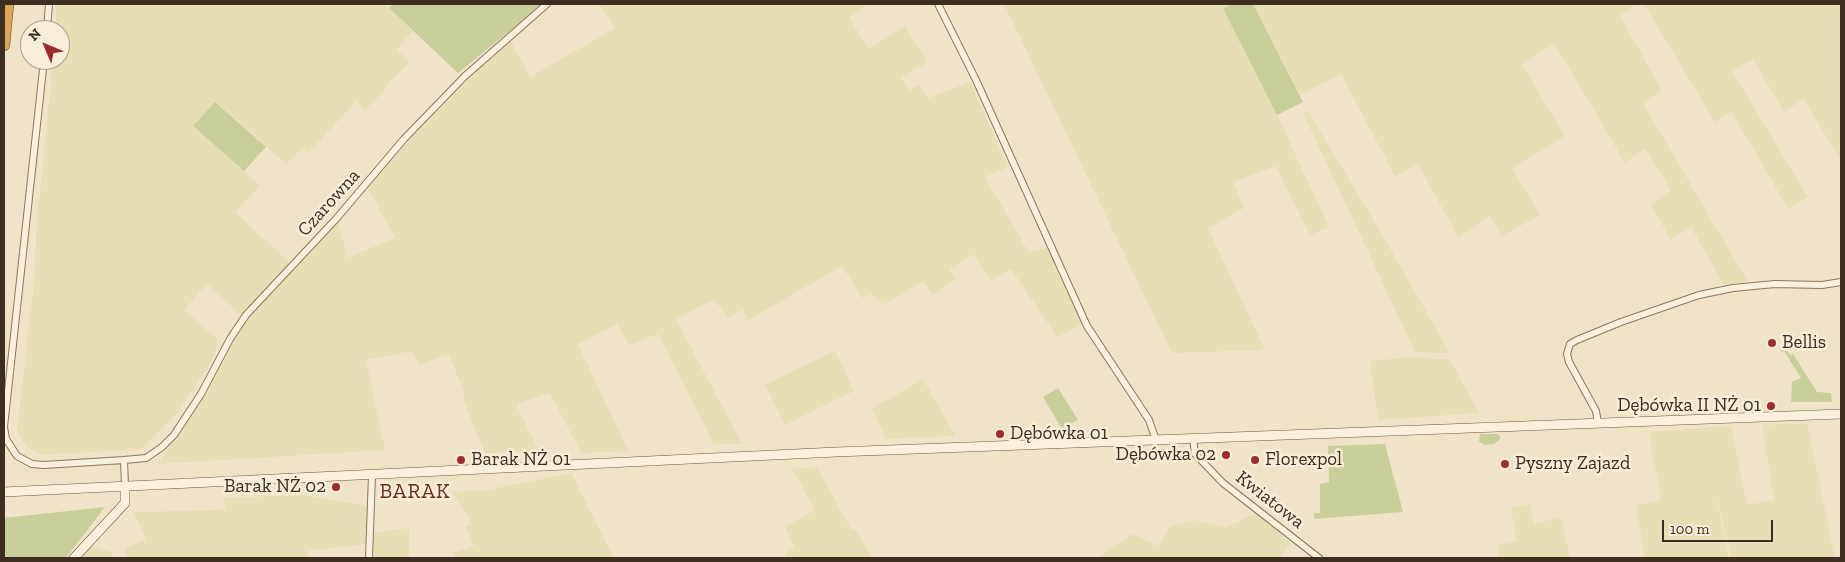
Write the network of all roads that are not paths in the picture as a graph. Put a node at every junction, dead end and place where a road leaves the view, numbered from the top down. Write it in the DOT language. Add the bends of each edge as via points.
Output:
graph roads {
  1 [pos="8,4"];
  2 [pos="49,4"];
  3 [pos="547,4"];
  4 [pos="938,4"];
  5 [pos="48,20"];
  6 [pos="4,45"];
  7 [pos="43,70"];
  8 [pos="1841,282"];
  9 [pos="1841,414"];
  10 [pos="1598,423"];
  11 [pos="1193,438"];
  12 [pos="1156,440"];
  13 [pos="124,460"];
  14 [pos="372,474"];
  15 [pos="125,486"];
  16 [pos="4,492"];
  17 [pos="74,558"];
  18 [pos="369,558"];
  19 [pos="1319,558"];
  1 -- 6 [label="highway"];
  2 -- 5 [label="street"];
  3 -- 13 [label="street, Czarowna" via="465,76 404,139 336,219 246,315 174,435 146,458"];
  4 -- 12 [label="street" via="976,80 1087,326 1149,420"];
  7 -- 13 [label="street" via="5,418 6,439 17,456 32,464 44,466"];
  8 -- 10 [label="street" via="1775,284 1699,295 1630,318 1570,344 1569,362 1596,411"];
  9 -- 10 [label="street"];
  10 -- 11 [label="street"];
  11 -- 12 [label="street"];
  11 -- 19 [label="street, Kwiatowa" via="1195,454 1223,483"];
  12 -- 14 [label="street"];
  13 -- 15 [label="street"];
  14 -- 15 [label="street"];
  14 -- 18 [label="street"];
  15 -- 16 [label="street"];
  15 -- 17 [label="street" via="125,503"];
}
